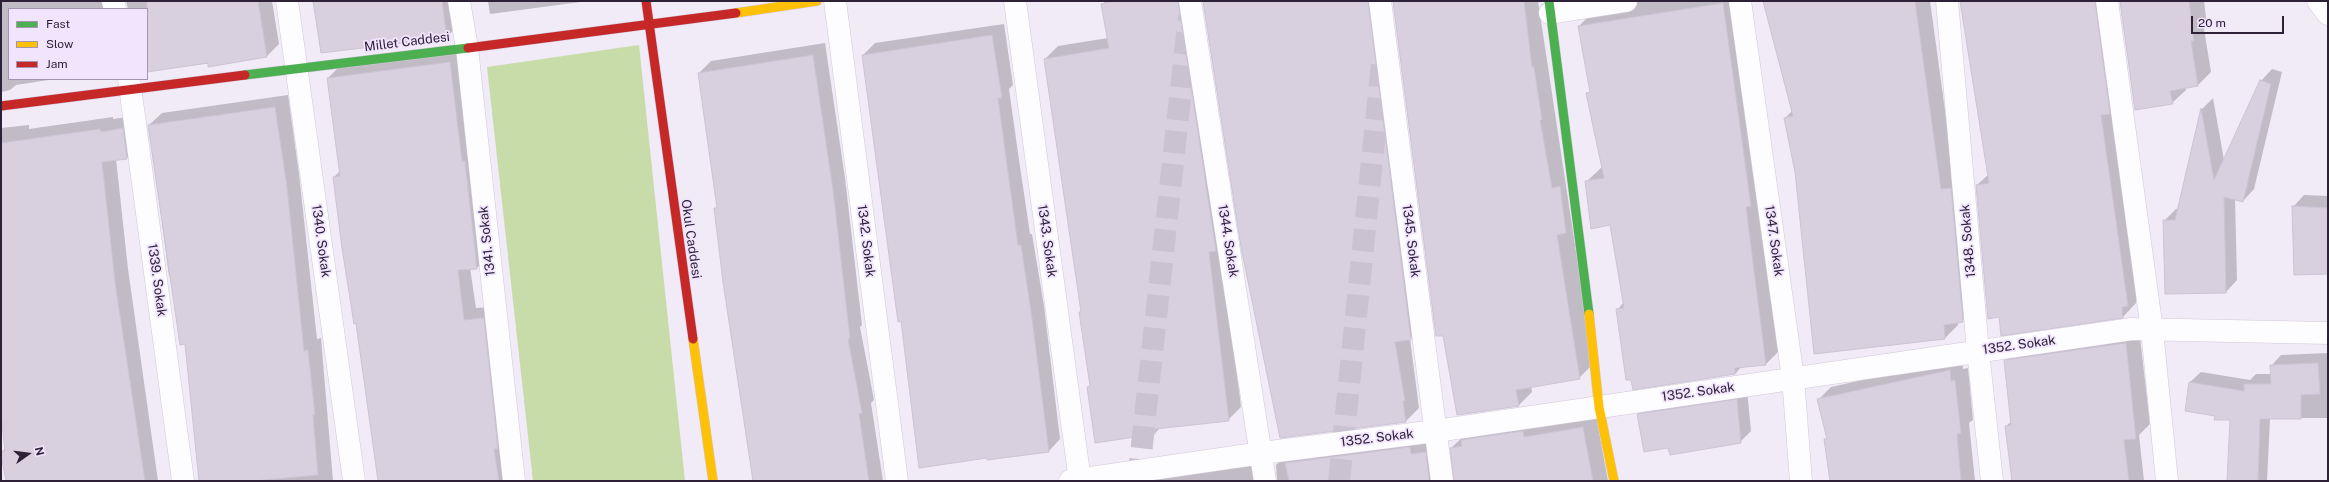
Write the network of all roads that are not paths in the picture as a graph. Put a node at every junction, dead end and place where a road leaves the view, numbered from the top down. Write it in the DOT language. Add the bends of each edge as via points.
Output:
graph roads {
  1 [pos="287,1"];
  2 [pos="459,1"];
  3 [pos="646,1"];
  4 [pos="816,1"];
  5 [pos="835,1"];
  6 [pos="1015,1"];
  7 [pos="1190,1"];
  8 [pos="1380,1"];
  9 [pos="1626,1"];
  10 [pos="1740,1"];
  11 [pos="1947,1"];
  12 [pos="2107,1"];
  13 [pos="2318,1"];
  14 [pos="1550,7"];
  15 [pos="2328,14"];
  16 [pos="649,25"];
  17 [pos="467,48"];
  18 [pos="298,69"];
  19 [pos="130,84"];
  20 [pos="1,106"];
  21 [pos="2152,330"];
  22 [pos="2328,333"];
  23 [pos="1978,351"];
  24 [pos="1793,378"];
  25 [pos="1599,407"];
  26 [pos="1436,431"];
  27 [pos="1262,453"];
  28 [pos="183,481"];
  29 [pos="354,481"];
  30 [pos="514,481"];
  31 [pos="713,481"];
  32 [pos="898,481"];
  33 [pos="1076,481"];
  34 [pos="1265,481"];
  35 [pos="1442,481"];
  36 [pos="1614,481"];
  37 [pos="1801,481"];
  38 [pos="1992,481"];
  39 [pos="2168,481"];
  1 -- 18 [label="street, 1340. Sokak"];
  2 -- 17 [label="street, 1341. Sokak"];
  3 -- 16 [label="street, Okul Caddesi"];
  4 -- 16 [label="street, Millet Caddesi"];
  5 -- 32 [label="street, 1342. Sokak"];
  6 -- 33 [label="street, 1343. Sokak"];
  7 -- 27 [label="street, 1344. Sokak"];
  8 -- 26 [label="street, 1345. Sokak"];
  9 -- 14 [label="street"];
  10 -- 24 [label="street, 1347. Sokak"];
  11 -- 23 [label="street, 1348. Sokak"];
  12 -- 21 [label="street"];
  13 -- 15 [label="street"];
  14 -- 25 [label="street"];
  16 -- 17 [label="street, Millet Caddesi"];
  16 -- 31 [label="street, Okul Caddesi"];
  17 -- 18 [label="street, Millet Caddesi"];
  17 -- 30 [label="street, 1341. Sokak"];
  18 -- 19 [label="street, Millet Caddesi"];
  18 -- 29 [label="street, 1340. Sokak"];
  19 -- 20 [label="street, Millet Caddesi"];
  19 -- 28 [label="street, 1339. Sokak"];
  21 -- 22 [label="street, 1352. Sokak"];
  21 -- 23 [label="street, 1352. Sokak" via="2132,328"];
  21 -- 39 [label="street"];
  23 -- 24 [label="street, 1352. Sokak"];
  23 -- 38 [label="street, 1348. Sokak"];
  24 -- 25 [label="street, 1352. Sokak"];
  24 -- 37 [label="street, 1347. Sokak"];
  25 -- 26 [label="street, 1352. Sokak"];
  25 -- 36 [label="street"];
  26 -- 27 [label="street, 1352. Sokak"];
  26 -- 35 [label="street, 1345. Sokak"];
  27 -- 33 [label="street, 1352. Sokak"];
  27 -- 34 [label="street, 1344. Sokak"];
}
